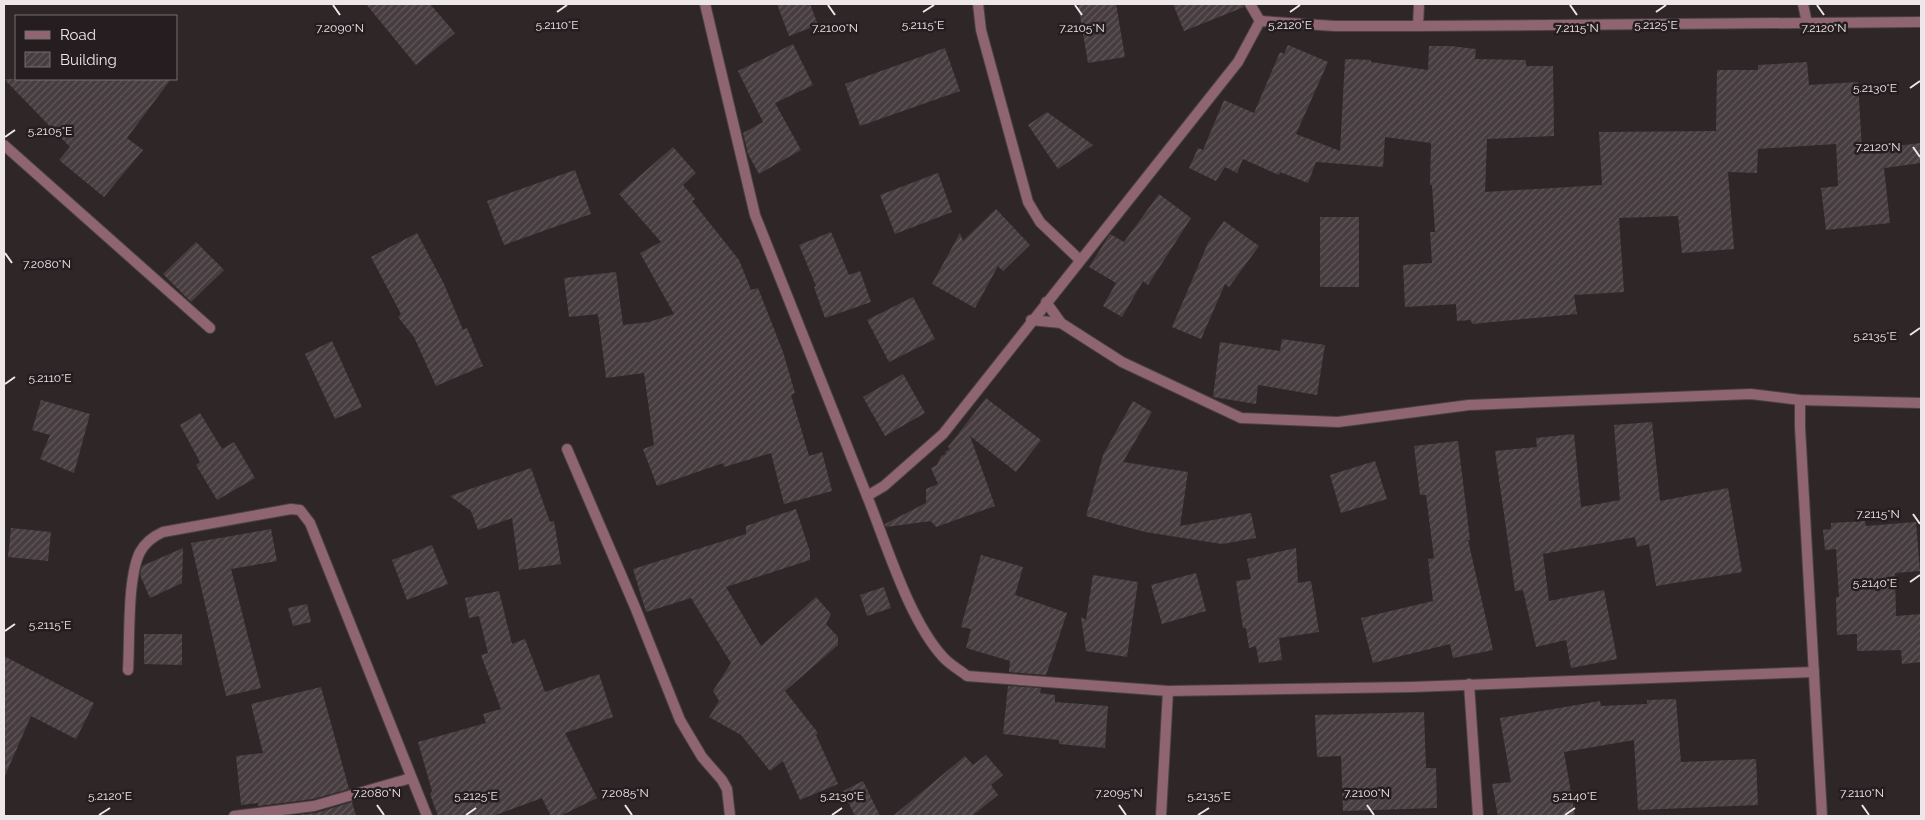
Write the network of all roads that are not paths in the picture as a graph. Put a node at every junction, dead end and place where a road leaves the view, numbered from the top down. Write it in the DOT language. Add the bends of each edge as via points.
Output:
graph roads {
  1 [pos="705,4"];
  2 [pos="978,4"];
  3 [pos="1250,4"];
  4 [pos="1419,4"];
  5 [pos="1803,4"];
  6 [pos="1260,21"];
  7 [pos="1921,22"];
  8 [pos="1807,23"];
  9 [pos="1418,26"];
  10 [pos="4,145"];
  11 [pos="1080,260"];
  12 [pos="1046,302"];
  13 [pos="1031,320"];
  14 [pos="1061,323"];
  15 [pos="210,328"];
  16 [pos="1800,400"];
  17 [pos="1921,403"];
  18 [pos="567,449"];
  19 [pos="867,496"];
  20 [pos="128,670"];
  21 [pos="1814,672"];
  22 [pos="1469,684"];
  23 [pos="1168,691"];
  24 [pos="411,778"];
  25 [pos="234,816"];
  26 [pos="427,816"];
  27 [pos="730,816"];
  28 [pos="1161,816"];
  29 [pos="1478,816"];
  30 [pos="1822,816"];
  1 -- 19 [label="street" via="755,215"];
  2 -- 11 [label="street" via="991,67 1028,202 1040,222"];
  3 -- 6 [label="street"];
  4 -- 9 [label="street"];
  5 -- 8 [label="street"];
  6 -- 9 [label="street" via="1335,26"];
  6 -- 11 [label="street" via="1238,62"];
  7 -- 8 [label="street"];
  8 -- 9 [label="street"];
  10 -- 15 [label="street"];
  11 -- 12 [label="street"];
  12 -- 13 [label="street"];
  12 -- 14 [label="street"];
  13 -- 14 [label="street"];
  13 -- 19 [label="street" via="943,434 884,486"];
  14 -- 16 [label="street" via="1122,362 1241,418 1338,422 1469,405 1751,394"];
  16 -- 17 [label="street"];
  16 -- 21 [label="street"];
  18 -- 27 [label="street" via="680,720 702,757 727,789"];
  19 -- 23 [label="street" via="899,578 926,635 944,658 968,676"];
  20 -- 24 [label="street" via="134,568 141,550 153,537 163,532 300,510 310,523"];
  21 -- 22 [label="street"];
  21 -- 30 [label="street"];
  22 -- 23 [label="street"];
  22 -- 29 [label="street"];
  23 -- 28 [label="street"];
  24 -- 25 [label="street" via="314,806"];
  24 -- 26 [label="street"];
}
